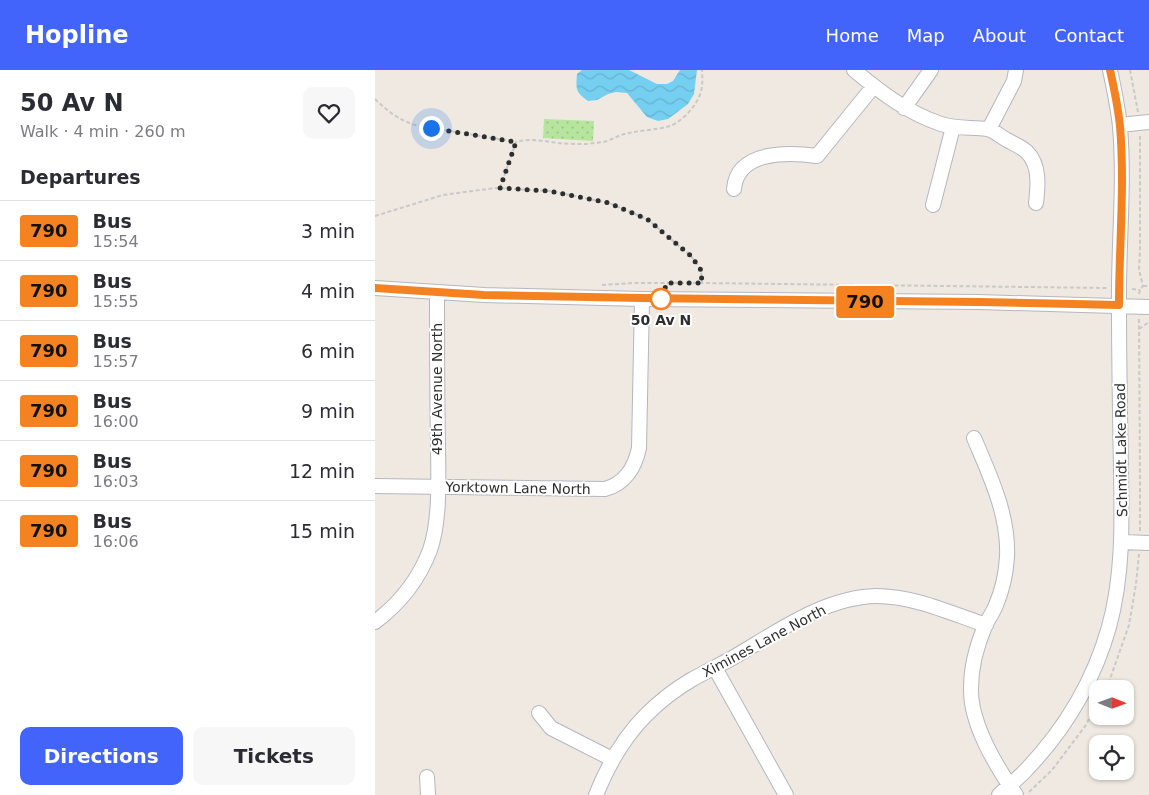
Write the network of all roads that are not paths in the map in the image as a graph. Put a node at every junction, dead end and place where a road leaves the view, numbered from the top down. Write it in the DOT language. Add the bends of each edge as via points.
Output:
graph roads {
  1 [pos="854,70"];
  2 [pos="931,70"];
  3 [pos="1016,70"];
  4 [pos="1110,70"];
  5 [pos="873,87"];
  6 [pos="904,108"];
  7 [pos="1145,122"];
  8 [pos="1120,125"];
  9 [pos="953,127"];
  10 [pos="989,130"];
  11 [pos="734,189"];
  12 [pos="1036,204"];
  13 [pos="933,205"];
  14 [pos="375,288"];
  15 [pos="437,292"];
  16 [pos="642,298"];
  17 [pos="1119,305"];
  18 [pos="1143,306"];
  19 [pos="974,438"];
  20 [pos="375,486"];
  21 [pos="438,487"];
  22 [pos="1122,542"];
  23 [pos="1144,543"];
  24 [pos="375,622"];
  25 [pos="985,625"];
  26 [pos="715,668"];
  27 [pos="539,713"];
  28 [pos="612,758"];
  29 [pos="427,777"];
  30 [pos="1008,792"];
  31 [pos="429,795"];
  32 [pos="596,795"];
  33 [pos="786,795"];
  1 -- 5 [label="street"];
  2 -- 6 [label="street"];
  3 -- 10 [label="street" via="1014,81"];
  4 -- 8 [label="street, Schmidt Lake Road"];
  5 -- 6 [label="street"];
  5 -- 11 [label="street" via="817,156 779,155 755,160 738,175"];
  6 -- 9 [label="street"];
  7 -- 8 [label="street"];
  8 -- 17 [label="street, Schmidt Lake Road"];
  9 -- 10 [label="street"];
  9 -- 13 [label="street"];
  10 -- 12 [label="street" via="1026,151 1034,161"];
  14 -- 15 [label="street"];
  15 -- 16 [label="street"];
  15 -- 21 [label="street, 49th Avenue North"];
  16 -- 17 [label="street"];
  16 -- 21 [label="street, Yorktown Lane North" via="639,448 636,461 620,482 605,489"];
  17 -- 18 [label="street"];
  17 -- 22 [label="street, Schmidt Lake Road"];
  19 -- 25 [label="street" via="995,489 1007,536 1002,585 996,607"];
  20 -- 21 [label="street, Yorktown Lane North"];
  21 -- 24 [label="street, 49th Avenue North" via="430,550 410,586 397,603"];
  22 -- 23 [label="street"];
  22 -- 30 [label="street, Schmidt Lake Road" via="1109,627 1095,668 1053,739"];
  25 -- 26 [label="street, Ximines Lane North" via="899,598 852,599 808,615"];
  25 -- 30 [label="street" via="973,667 974,711"];
  26 -- 28 [label="street, Ximines Lane North" via="667,696 626,737"];
  26 -- 33 [label="street"];
  27 -- 28 [label="street" via="551,728"];
  28 -- 32 [label="street, Ximines Lane North"];
  29 -- 31 [label="street"];
}
